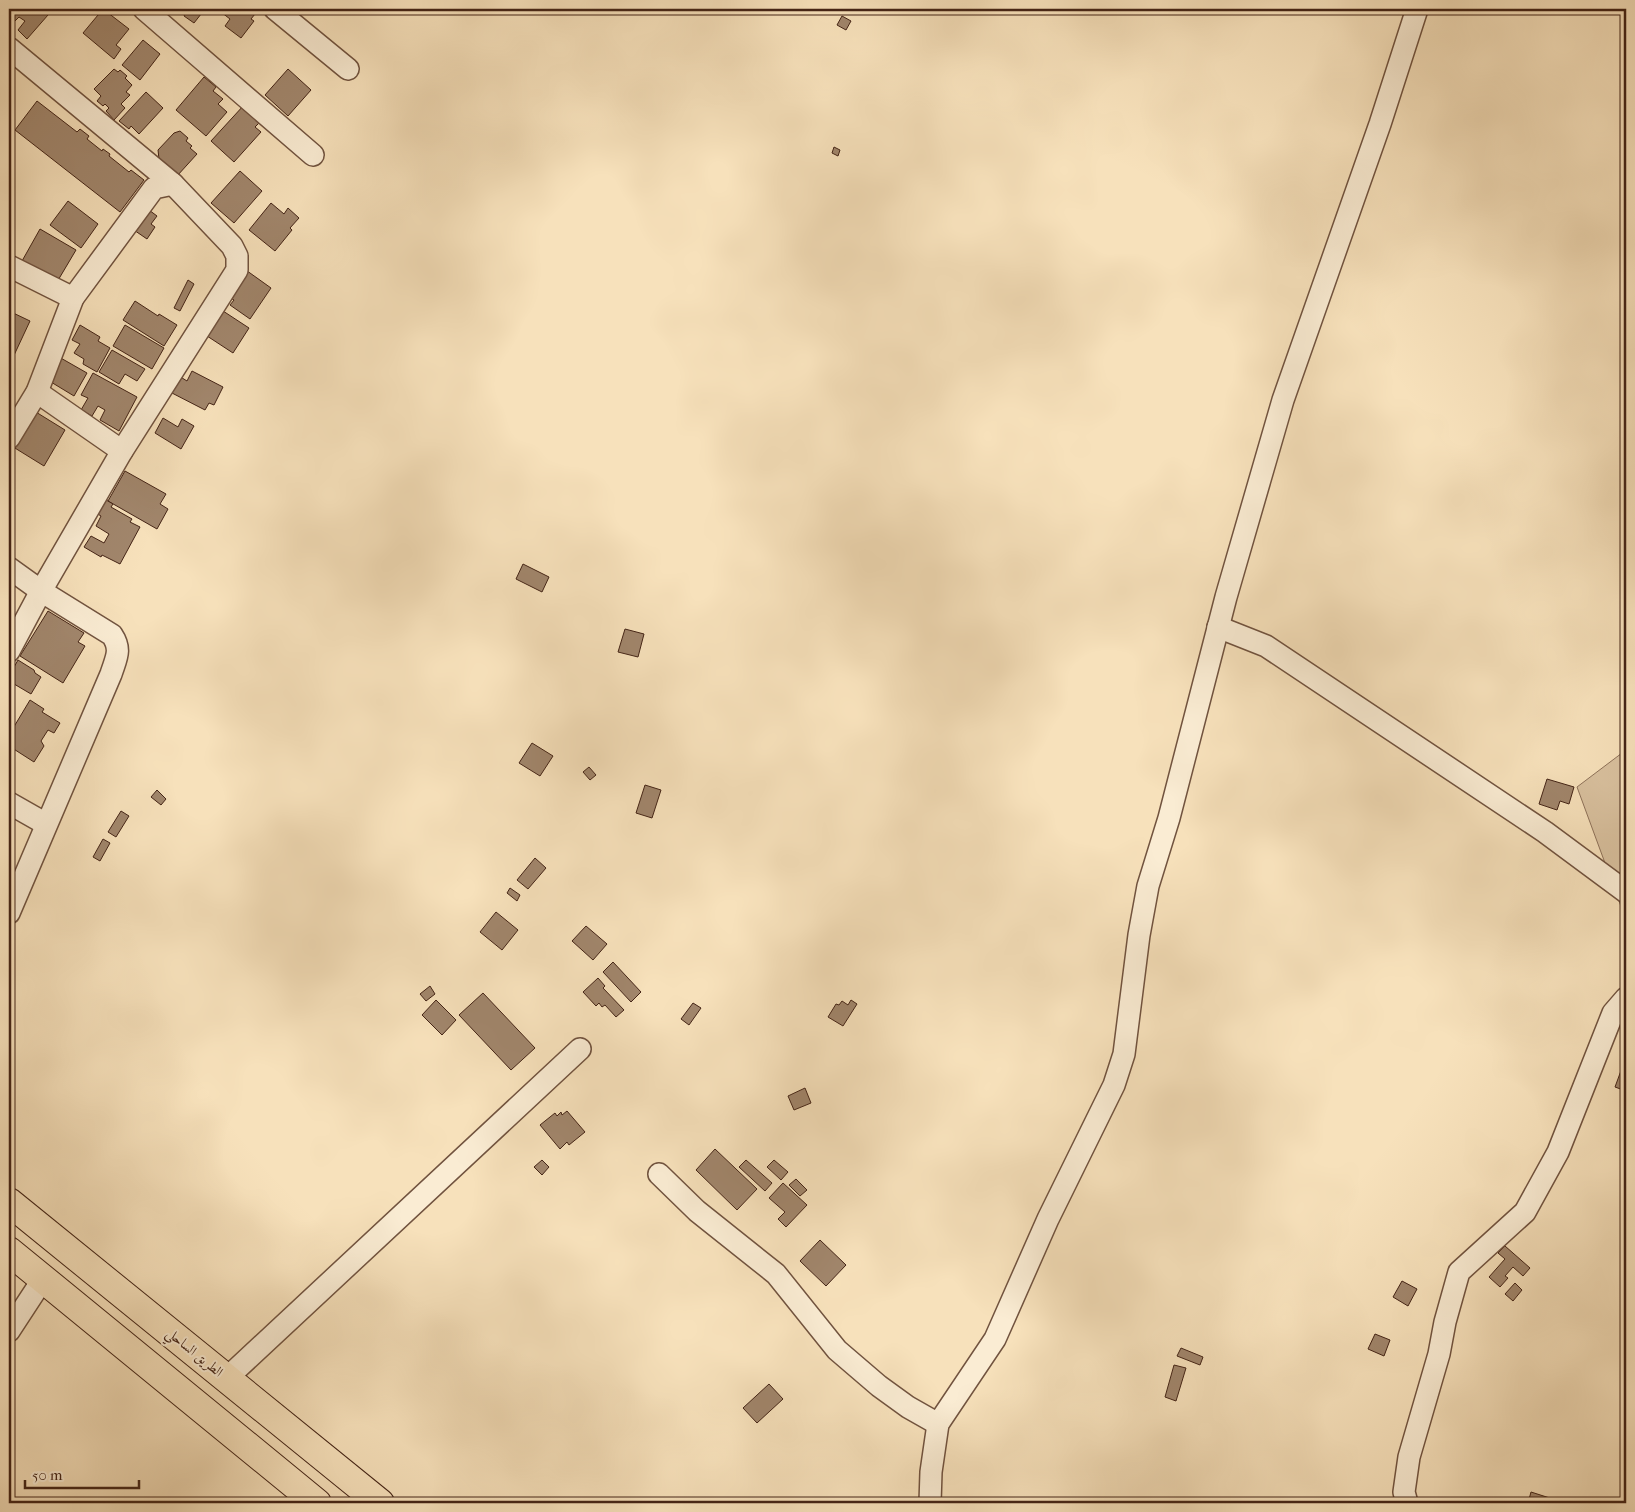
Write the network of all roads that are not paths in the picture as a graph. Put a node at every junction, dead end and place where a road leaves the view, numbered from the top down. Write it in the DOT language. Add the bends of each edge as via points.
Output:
graph roads {
  1 [pos="144,9"];
  2 [pos="275,9"];
  3 [pos="1417,9"];
  4 [pos="9,48"];
  5 [pos="348,68"];
  6 [pos="313,155"];
  7 [pos="173,184"];
  8 [pos="9,266"];
  9 [pos="73,298"];
  10 [pos="24,401"];
  11 [pos="9,438"];
  12 [pos="122,451"];
  13 [pos="9,568"];
  14 [pos="41,591"];
  15 [pos="1218,627"];
  16 [pos="9,651"];
  17 [pos="9,803"];
  18 [pos="46,824"];
  19 [pos="1626,892"];
  20 [pos="9,914"];
  21 [pos="1626,998"];
  22 [pos="580,1049"];
  23 [pos="659,1174"];
  24 [pos="9,1202"];
  25 [pos="9,1251"];
  26 [pos="43,1280"];
  27 [pos="9,1331"];
  28 [pos="227,1378"];
  29 [pos="938,1424"];
  30 [pos="317,1503"];
  31 [pos="380,1503"];
  32 [pos="930,1503"];
  33 [pos="1407,1503"];
  1 -- 6 [label="street"];
  2 -- 5 [label="street"];
  3 -- 15 [label="street" via="1283,400"];
  4 -- 7 [label="street"];
  7 -- 9 [label="street" via="154,188"];
  7 -- 12 [label="street" via="232,246 237,256 237,270"];
  8 -- 9 [label="street"];
  9 -- 10 [label="street"];
  10 -- 11 [label="street"];
  10 -- 12 [label="street"];
  12 -- 14 [label="street"];
  13 -- 14 [label="street"];
  14 -- 16 [label="street"];
  14 -- 18 [label="street" via="112,635 118,652"];
  15 -- 19 [label="street" via="1266,646 1545,832"];
  15 -- 29 [label="street" via="1169,818 1148,886 1124,1054 1114,1085 1048,1219 995,1340"];
  17 -- 18 [label="street"];
  18 -- 20 [label="street"];
  21 -- 33 [label="street" via="1613,1013 1558,1152 1525,1212 1459,1272 1409,1457 1404,1492"];
  22 -- 28 [label="street"];
  23 -- 29 [label="street" via="697,1211 776,1274 837,1350 879,1386"];
  24 -- 28 [label="highway, الطريق الساحلي"];
  25 -- 26 [label="highway"];
  26 -- 27 [label="street"];
  26 -- 30 [label="highway"];
  28 -- 31 [label="highway, الطريق الساحلي"];
  29 -- 32 [label="street"];
}
